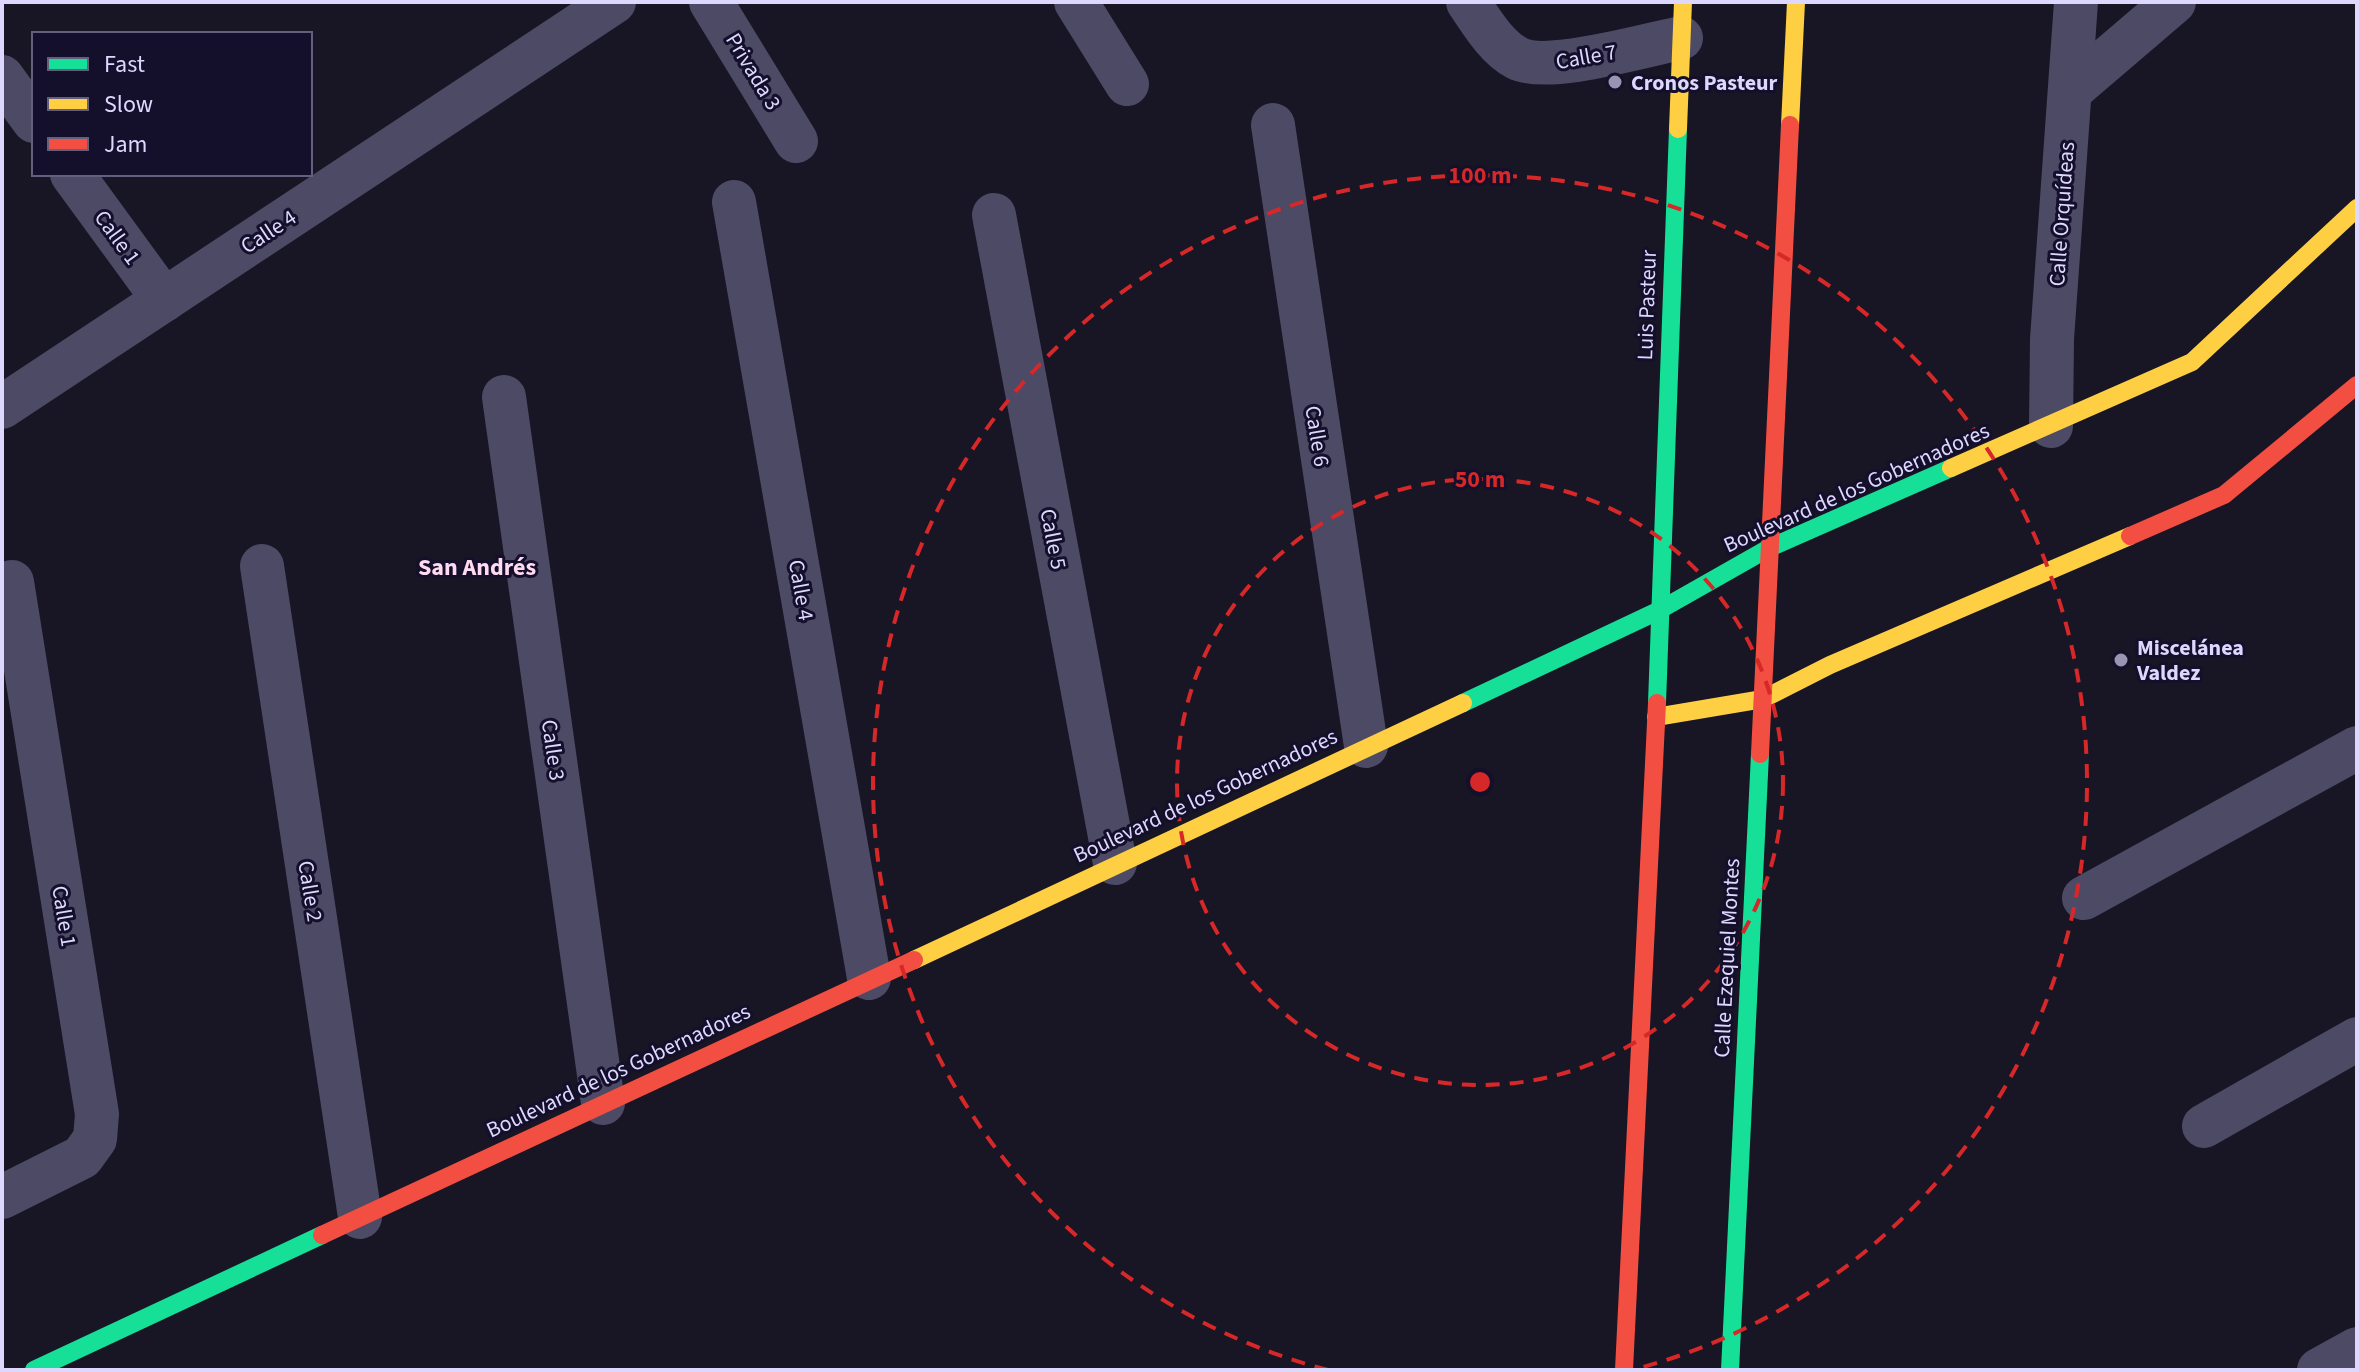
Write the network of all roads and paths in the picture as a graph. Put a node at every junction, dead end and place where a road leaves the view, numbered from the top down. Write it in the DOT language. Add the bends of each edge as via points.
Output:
graph roads {
  1 [pos="614,2"];
  2 [pos="711,2"];
  3 [pos="1076,2"];
  4 [pos="1468,2"];
  5 [pos="1796,2"];
  6 [pos="2076,2"];
  7 [pos="2174,2"];
  8 [pos="1682,20"];
  9 [pos="2,77"];
  10 [pos="1127,84"];
  11 [pos="2070,91"];
  12 [pos="32,118"];
  13 [pos="1273,125"];
  14 [pos="796,141"];
  15 [pos="73,176"];
  16 [pos="734,202"];
  17 [pos="2357,208"];
  18 [pos="994,215"];
  19 [pos="164,300"];
  20 [pos="2357,385"];
  21 [pos="504,397"];
  22 [pos="2,407"];
  23 [pos="2051,426"];
  24 [pos="1769,548"];
  25 [pos="262,566"];
  26 [pos="12,582"];
  27 [pos="1658,611"];
  28 [pos="1763,699"];
  29 [pos="1656,717"];
  30 [pos="1366,746"];
  31 [pos="2357,748"];
  32 [pos="1115,863"];
  33 [pos="2084,898"];
  34 [pos="869,978"];
  35 [pos="2357,1039"];
  36 [pos="603,1103"];
  37 [pos="2204,1126"];
  38 [pos="2,1197"];
  39 [pos="360,1217"];
  40 [pos="2357,1349"];
  41 [pos="34,1370"];
  42 [pos="1624,1370"];
  43 [pos="1730,1370"];
  44 [pos="2319,1370"];
  1 -- 19 [label="street, Calle 4"];
  2 -- 14 [label="street, Privada 3"];
  3 -- 10 [label="street"];
  4 -- 8 [label="street, Calle 7" via="1517,59 1553,64"];
  5 -- 24 [label="main road"];
  6 -- 11 [label="street, Calle Orquídeas"];
  7 -- 11 [label="street"];
  8 -- 27 [label="main road, Luis Pasteur"];
  9 -- 12 [label="street"];
  11 -- 23 [label="street, Calle Orquídeas"];
  13 -- 30 [label="street, Calle 6"];
  15 -- 19 [label="street, Calle 1"];
  16 -- 34 [label="street, Calle 4"];
  17 -- 23 [label="main road, Boulevard de los Gobernadores" via="2192,362"];
  18 -- 32 [label="street, Calle 5"];
  19 -- 22 [label="street, Calle 4"];
  20 -- 28 [label="main road" via="2224,495"];
  21 -- 36 [label="street, Calle 3"];
  23 -- 24 [label="main road, Boulevard de los Gobernadores"];
  24 -- 27 [label="main road, Boulevard de los Gobernadores"];
  24 -- 28 [label="main road, Calle Ezequiel Montes"];
  25 -- 39 [label="street, Calle 2"];
  26 -- 38 [label="street, Calle 1" via="97,1114 95,1139 82,1157"];
  27 -- 29 [label="main road"];
  27 -- 30 [label="main road, Boulevard de los Gobernadores"];
  28 -- 29 [label="main road"];
  28 -- 43 [label="main road, Calle Ezequiel Montes"];
  29 -- 42 [label="main road"];
  30 -- 32 [label="main road, Boulevard de los Gobernadores"];
  31 -- 33 [label="street"];
  32 -- 34 [label="main road, Boulevard de los Gobernadores"];
  34 -- 36 [label="main road, Boulevard de los Gobernadores"];
  35 -- 37 [label="street"];
  36 -- 39 [label="main road, Boulevard de los Gobernadores"];
  39 -- 41 [label="main road, Boulevard de los Gobernadores"];
  40 -- 44 [label="street"];
}
